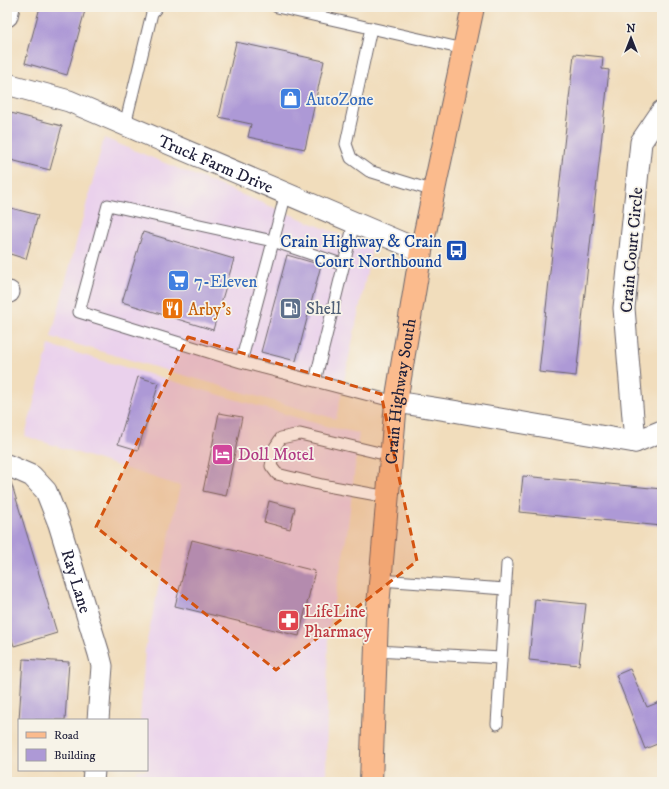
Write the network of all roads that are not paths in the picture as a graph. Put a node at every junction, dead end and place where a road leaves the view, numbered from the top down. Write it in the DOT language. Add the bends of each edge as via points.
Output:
graph roads {
  1 [pos="10,7"];
  2 [pos="157,7"];
  3 [pos="277,7"];
  4 [pos="474,7"];
  5 [pos="7,16"];
  6 [pos="371,28"];
  7 [pos="464,49"];
  8 [pos="7,84"];
  9 [pos="662,111"];
  10 [pos="125,125"];
  11 [pos="434,191"];
  12 [pos="286,193"];
  13 [pos="354,222"];
  14 [pos="273,241"];
  15 [pos="421,251"];
  16 [pos="344,265"];
  17 [pos="240,362"];
  18 [pos="315,381"];
  19 [pos="396,402"];
  20 [pos="662,431"];
  21 [pos="635,442"];
  22 [pos="392,456"];
  23 [pos="7,465"];
  24 [pos="388,497"];
  25 [pos="507,564"];
  26 [pos="380,580"];
  27 [pos="505,589"];
  28 [pos="376,651"];
  29 [pos="501,658"];
  30 [pos="98,719"];
  31 [pos="497,724"];
  32 [pos="94,771"];
  33 [pos="93,782"];
  34 [pos="371,782"];
  1 -- 5 [label="street"];
  2 -- 10 [label="lane" via="152,13"];
  3 -- 6 [label="lane"];
  4 -- 7 [label="main road, Crain Highway South"];
  6 -- 7 [label="lane"];
  6 -- 11 [label="lane" via="346,144 351,158 369,171"];
  7 -- 11 [label="main road, Crain Highway South"];
  8 -- 10 [label="street, Truck Farm Drive" via="69,101"];
  9 -- 21 [label="street, Crain Court Circle" via="641,142 624,308"];
  10 -- 12 [label="street, Truck Farm Drive"];
  11 -- 15 [label="main road, Crain Highway South"];
  12 -- 13 [label="street, Truck Farm Drive"];
  12 -- 14 [label="lane"];
  13 -- 15 [label="street, Truck Farm Drive"];
  13 -- 16 [label="lane"];
  14 -- 16 [label="lane"];
  14 -- 17 [label="lane"];
  14 -- 17 [label="lane" via="108,204 78,312"];
  15 -- 19 [label="main road, Crain Highway South"];
  16 -- 18 [label="lane"];
  17 -- 18 [label="lane"];
  18 -- 19 [label="lane"];
  19 -- 21 [label="street"];
  19 -- 22 [label="main road, Crain Highway South"];
  20 -- 21 [label="street"];
  22 -- 24 [label="main road, Crain Highway South"];
  22 -- 24 [label="lane" via="300,434 281,438 275,447 271,466 277,474"];
  23 -- 30 [label="street, Ray Lane" via="32,476 46,491 59,524 102,666"];
  24 -- 26 [label="main road, Crain Highway South"];
  25 -- 27 [label="lane"];
  26 -- 27 [label="lane"];
  26 -- 28 [label="main road, Crain Highway South"];
  27 -- 29 [label="lane"];
  28 -- 29 [label="lane"];
  28 -- 34 [label="main road, Crain Highway South"];
  29 -- 31 [label="lane"];
  32 -- 33 [label="street"];
}
